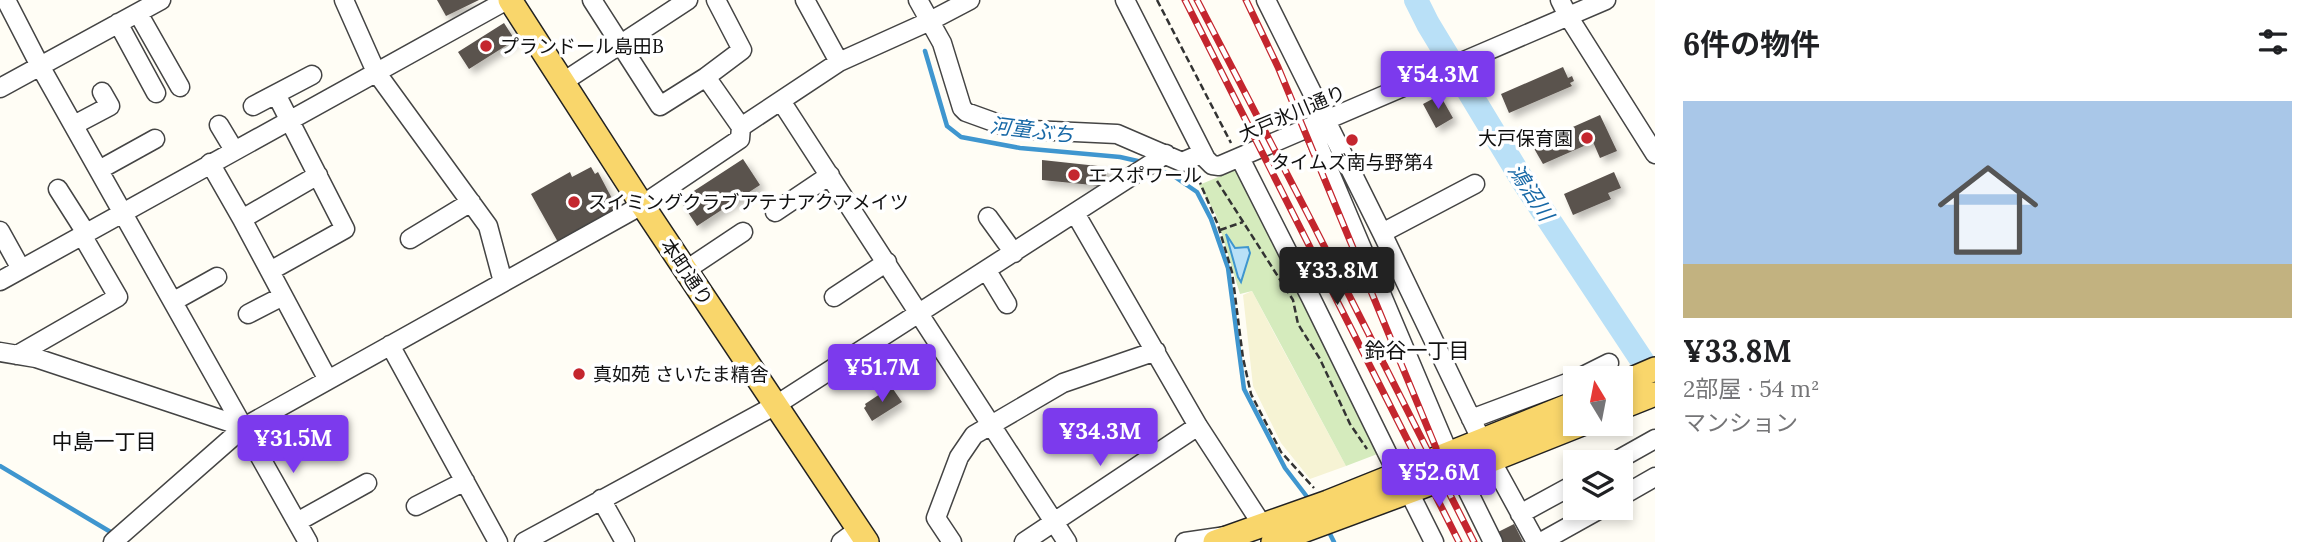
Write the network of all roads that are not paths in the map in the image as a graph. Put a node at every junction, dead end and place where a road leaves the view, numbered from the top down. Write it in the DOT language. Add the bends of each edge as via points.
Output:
graph roads {
  1 [pos="6,0"];
  2 [pos="161,0"];
  3 [pos="344,0"];
  4 [pos="509,0"];
  5 [pos="592,0"];
  6 [pos="688,0"];
  7 [pos="716,0"];
  8 [pos="805,0"];
  9 [pos="918,0"];
  10 [pos="970,0"];
  11 [pos="1125,0"];
  12 [pos="1266,0"];
  13 [pos="1606,0"];
  14 [pos="1564,8"];
  15 [pos="138,12"];
  16 [pos="930,21"];
  17 [pos="118,23"];
  18 [pos="621,44"];
  19 [pos="839,62"];
  20 [pos="40,66"];
  21 [pos="376,72"];
  22 [pos="312,75"];
  23 [pos="706,77"];
  24 [pos="563,82"];
  25 [pos="180,87"];
  26 [pos="0,88"];
  27 [pos="102,92"];
  28 [pos="156,93"];
  29 [pos="276,94"];
  30 [pos="781,101"];
  31 [pos="253,106"];
  32 [pos="290,119"];
  33 [pos="74,125"];
  34 [pos="219,125"];
  35 [pos="1318,125"];
  36 [pos="741,127"];
  37 [pos="155,139"];
  38 [pos="233,150"];
  39 [pos="1655,154"];
  40 [pos="1240,158"];
  41 [pos="1155,159"];
  42 [pos="1209,159"];
  43 [pos="210,163"];
  44 [pos="99,170"];
  45 [pos="318,175"];
  46 [pos="830,175"];
  47 [pos="1475,184"];
  48 [pos="58,189"];
  49 [pos="471,202"];
  50 [pos="642,205"];
  51 [pos="122,212"];
  52 [pos="775,212"];
  53 [pos="1075,214"];
  54 [pos="988,217"];
  55 [pos="242,219"];
  56 [pos="0,232"];
  57 [pos="743,232"];
  58 [pos="1382,233"];
  59 [pos="84,234"];
  60 [pos="410,239"];
  61 [pos="1014,253"];
  62 [pos="887,262"];
  63 [pos="21,269"];
  64 [pos="686,270"];
  65 [pos="270,271"];
  66 [pos="987,271"];
  67 [pos="217,276"];
  68 [pos="0,281"];
  69 [pos="503,282"];
  70 [pos="283,296"];
  71 [pos="834,297"];
  72 [pos="174,301"];
  73 [pos="1007,304"];
  74 [pos="248,314"];
  75 [pos="920,314"];
  76 [pos="390,345"];
  77 [pos="1156,351"];
  78 [pos="8,353"];
  79 [pos="1609,363"];
  80 [pos="1603,366"];
  81 [pos="1655,369"];
  82 [pos="328,380"];
  83 [pos="1563,384"];
  84 [pos="1633,390"];
  85 [pos="1655,394"];
  86 [pos="1633,398"];
  87 [pos="776,405"];
  88 [pos="1563,409"];
  89 [pos="1471,419"];
  90 [pos="993,425"];
  91 [pos="244,426"];
  92 [pos="1198,426"];
  93 [pos="1563,429"];
  94 [pos="1655,439"];
  95 [pos="1486,451"];
  96 [pos="1633,451"];
  97 [pos="1454,463"];
  98 [pos="1655,477"];
  99 [pos="465,481"];
  100 [pos="367,483"];
  101 [pos="1404,484"];
  102 [pos="1633,490"];
  103 [pos="1563,491"];
  104 [pos="601,499"];
  105 [pos="416,506"];
  106 [pos="1520,514"];
  107 [pos="1579,520"];
  108 [pos="1055,521"];
  109 [pos="297,522"];
  110 [pos="856,538"];
  111 [pos="1224,538"];
  112 [pos="1270,538"];
  113 [pos="113,542"];
  114 [pos="307,542"];
  115 [pos="498,542"];
  116 [pos="524,542"];
  117 [pos="625,542"];
  118 [pos="952,542"];
  119 [pos="1024,542"];
  120 [pos="1068,542"];
  121 [pos="1185,542"];
  122 [pos="1434,542"];
  123 [pos="1493,542"];
  124 [pos="1538,542"];
  1 -- 20 [label="street"];
  2 -- 15 [label="street"];
  3 -- 21 [label="street"];
  4 -- 21 [label="street"];
  4 -- 24 [label="main road, 本町通り"];
  5 -- 18 [label="street"];
  6 -- 18 [label="street"];
  7 -- 23 [label="street" via="742,50"];
  8 -- 19 [label="street"];
  9 -- 16 [label="street"];
  10 -- 16 [label="street"];
  11 -- 42 [label="street"];
  12 -- 35 [label="street"];
  13 -- 14 [label="street"];
  14 -- 35 [label="street, 大戸氷川通り" via="1463,62"];
  14 -- 39 [label="street"];
  15 -- 17 [label="street"];
  15 -- 25 [label="street"];
  16 -- 19 [label="street"];
  16 -- 41 [label="street" via="966,112 1013,128 1117,134"];
  17 -- 20 [label="street"];
  17 -- 28 [label="street"];
  18 -- 23 [label="street" via="660,106"];
  18 -- 24 [label="street"];
  19 -- 30 [label="street"];
  20 -- 26 [label="street"];
  20 -- 33 [label="street"];
  21 -- 32 [label="street"];
  21 -- 49 [label="street"];
  22 -- 29 [label="street"];
  23 -- 36 [label="street"];
  24 -- 50 [label="main road, 本町通り"];
  27 -- 33 [label="street" via="110,106"];
  29 -- 31 [label="street"];
  29 -- 32 [label="street"];
  30 -- 36 [label="street"];
  30 -- 46 [label="street"];
  32 -- 38 [label="street"];
  32 -- 45 [label="street"];
  33 -- 44 [label="street"];
  34 -- 38 [label="street"];
  35 -- 40 [label="street, 大戸氷川通り"];
  35 -- 58 [label="street"];
  35 -- 97 [label="street"];
  36 -- 50 [label="street" via="740,139"];
  37 -- 44 [label="street"];
  38 -- 43 [label="street"];
  40 -- 42 [label="street, 大戸氷川通り" via="1223,165"];
  40 -- 101 [label="street"];
  41 -- 42 [label="street, 大戸氷川通り"];
  41 -- 53 [label="street"];
  43 -- 51 [label="street"];
  43 -- 55 [label="street"];
  44 -- 51 [label="street"];
  45 -- 55 [label="street"];
  45 -- 65 [label="street" via="345,229"];
  46 -- 52 [label="street"];
  46 -- 62 [label="street"];
  47 -- 58 [label="street"];
  48 -- 59 [label="street"];
  49 -- 60 [label="street"];
  49 -- 69 [label="street" via="488,226"];
  50 -- 64 [label="main road, 本町通り"];
  50 -- 69 [label="street"];
  51 -- 59 [label="street"];
  51 -- 72 [label="street"];
  53 -- 61 [label="street"];
  53 -- 77 [label="street"];
  54 -- 61 [label="street"];
  55 -- 65 [label="street"];
  56 -- 63 [label="street"];
  57 -- 64 [label="street"];
  58 -- 89 [label="street"];
  59 -- 63 [label="street"];
  59 -- 78 [label="street" via="118,298"];
  61 -- 66 [label="street"];
  62 -- 71 [label="street"];
  62 -- 75 [label="street"];
  63 -- 68 [label="street"];
  64 -- 87 [label="main road, 本町通り"];
  65 -- 70 [label="street"];
  66 -- 73 [label="street"];
  66 -- 75 [label="street"];
  67 -- 72 [label="street"];
  69 -- 76 [label="street"];
  70 -- 74 [label="street"];
  70 -- 82 [label="street"];
  72 -- 91 [label="street"];
  75 -- 87 [label="street"];
  75 -- 90 [label="street"];
  76 -- 82 [label="street"];
  76 -- 99 [label="street"];
  77 -- 90 [label="street" via="1063,383"];
  77 -- 92 [label="street"];
  78 -- 91 [label="street"];
  79 -- 80 [label="street"];
  81 -- 84 [label="main road"];
  82 -- 91 [label="street"];
  83 -- 89 [label="street"];
  85 -- 86 [label="main road"];
  87 -- 104 [label="street"];
  87 -- 110 [label="main road, 本町通り"];
  88 -- 95 [label="main road"];
  89 -- 95 [label="street"];
  90 -- 108 [label="street"];
  90 -- 118 [label="street" via="974,435 960,457 936,518"];
  91 -- 109 [label="street"];
  91 -- 113 [label="street"];
  92 -- 108 [label="street"];
  92 -- 112 [label="street"];
  93 -- 95 [label="main road"];
  94 -- 96 [label="street"];
  95 -- 97 [label="main road"];
  95 -- 106 [label="street"];
  97 -- 101 [label="main road"];
  97 -- 123 [label="street"];
  98 -- 102 [label="street"];
  99 -- 105 [label="street"];
  99 -- 115 [label="street"];
  100 -- 109 [label="street"];
  101 -- 112 [label="main road" via="1321,509"];
  101 -- 122 [label="street"];
  103 -- 106 [label="street"];
  104 -- 116 [label="street"];
  104 -- 117 [label="street"];
  106 -- 124 [label="street"];
  107 -- 124 [label="street"];
  108 -- 119 [label="street"];
  108 -- 120 [label="street"];
  109 -- 114 [label="street"];
  111 -- 112 [label="main road"];
  111 -- 121 [label="street"];
}
